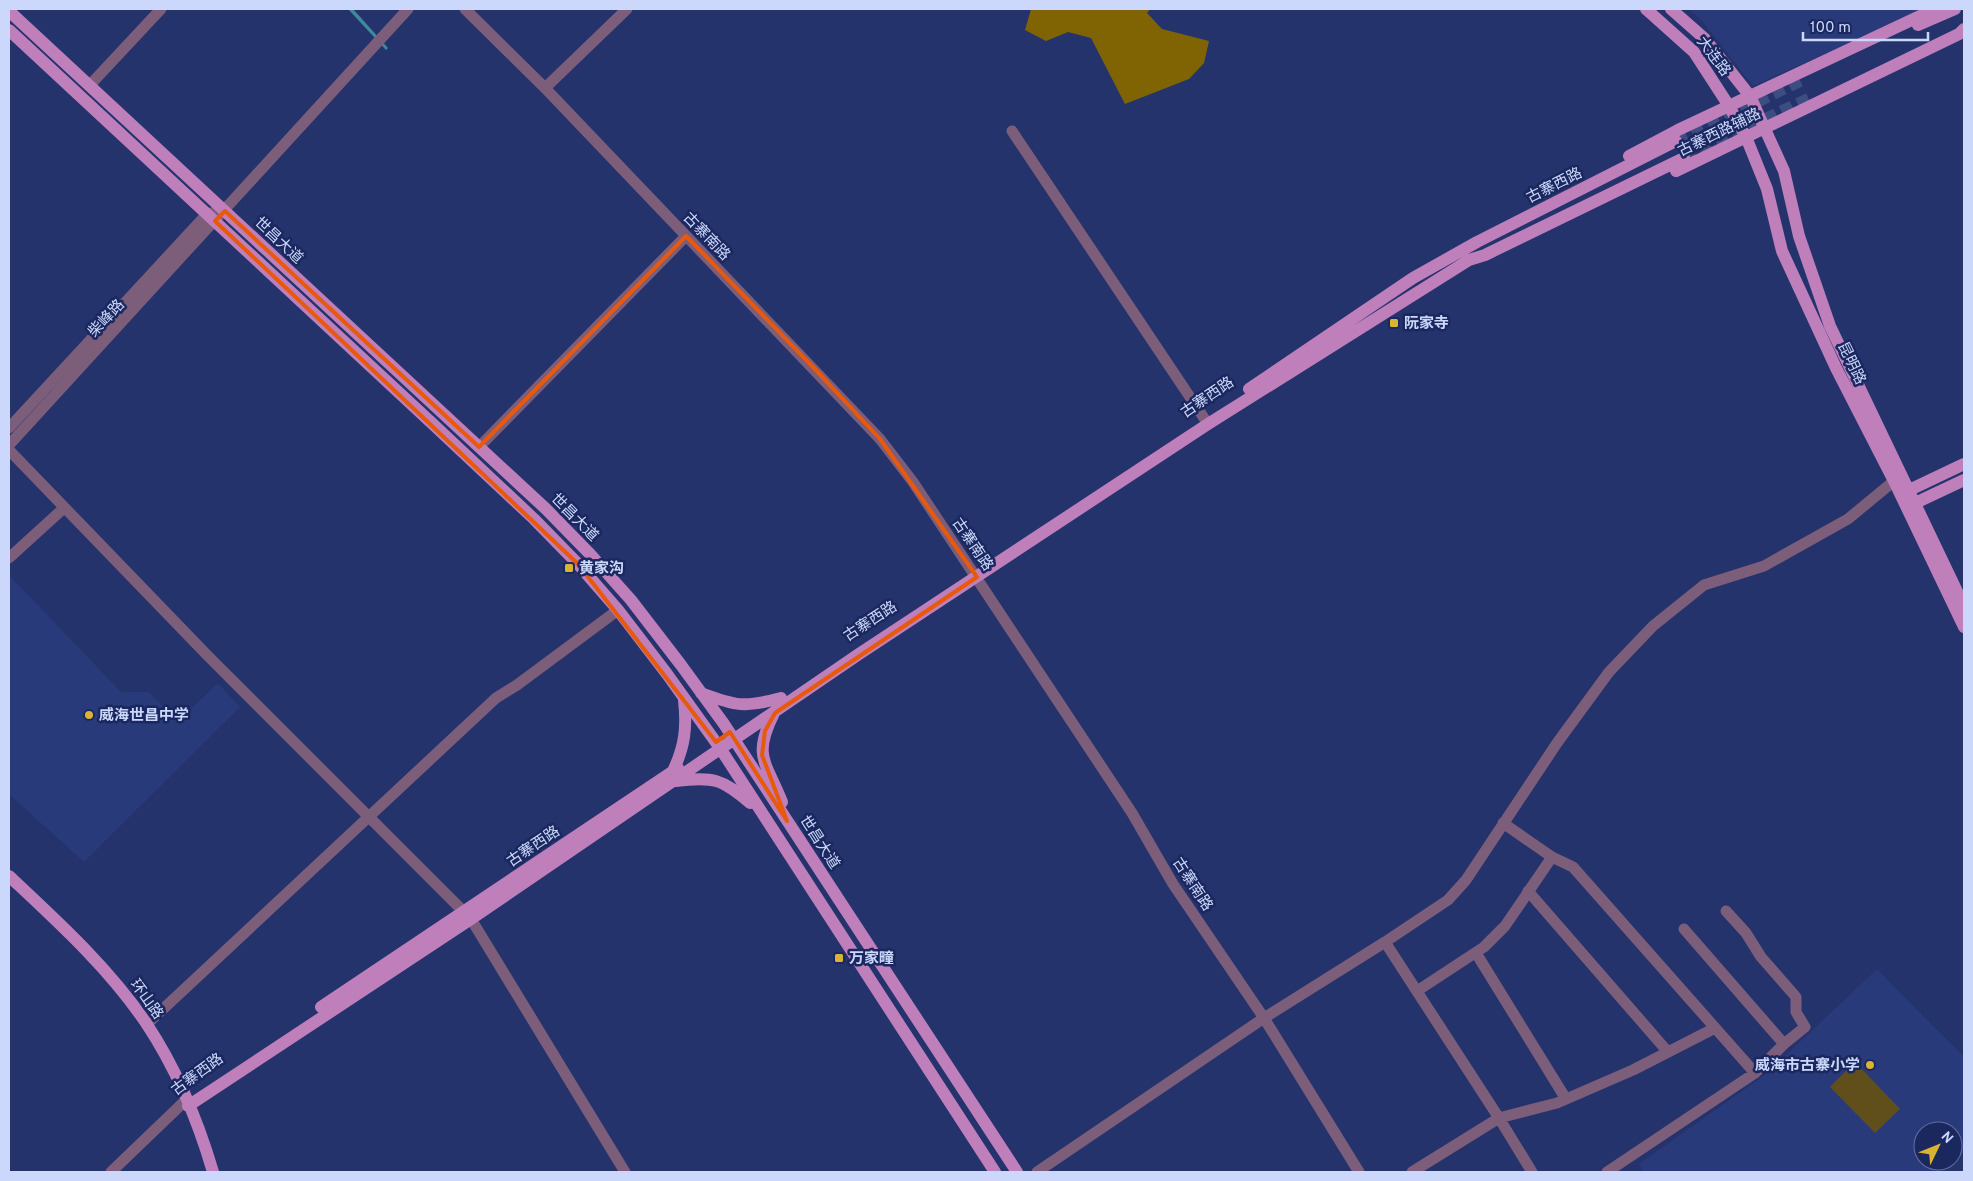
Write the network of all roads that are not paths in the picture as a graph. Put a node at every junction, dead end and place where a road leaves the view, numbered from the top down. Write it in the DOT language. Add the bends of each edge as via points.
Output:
graph roads {
  1 [pos="160,9"];
  2 [pos="408,9"];
  3 [pos="465,9"];
  4 [pos="627,9"];
  5 [pos="1646,9"];
  6 [pos="1671,9"];
  7 [pos="1935,9"];
  8 [pos="1955,9"];
  9 [pos="9,11"];
  10 [pos="1964,23"];
  11 [pos="1964,28"];
  12 [pos="9,30"];
  13 [pos="1804,79"];
  14 [pos="89,86"];
  15 [pos="545,88"];
  16 [pos="1750,96"];
  17 [pos="1812,97"];
  18 [pos="1730,106"];
  19 [pos="1766,128"];
  20 [pos="1012,131"];
  21 [pos="1746,137"];
  22 [pos="1676,141"];
  23 [pos="1684,158"];
  24 [pos="224,211"];
  25 [pos="211,217"];
  26 [pos="686,236"];
  27 [pos="1477,242"];
  28 [pos="1485,255"];
  29 [pos="1206,422"];
  30 [pos="9,428"];
  31 [pos="9,446"];
  32 [pos="479,447"];
  33 [pos="9,450"];
  34 [pos="1964,464"];
  35 [pos="1898,480"];
  36 [pos="1964,480"];
  37 [pos="1904,493"];
  38 [pos="1910,505"];
  39 [pos="64,508"];
  40 [pos="9,558"];
  41 [pos="975,575"];
  42 [pos="1964,606"];
  43 [pos="618,610"];
  44 [pos="1964,627"];
  45 [pos="701,693"];
  46 [pos="684,697"];
  47 [pos="781,698"];
  48 [pos="775,713"];
  49 [pos="732,736"];
  50 [pos="718,745"];
  51 [pos="673,776"];
  52 [pos="762,812"];
  53 [pos="369,816"];
  54 [pos="787,821"];
  55 [pos="1503,823"];
  56 [pos="1552,857"];
  57 [pos="9,876"];
  58 [pos="1528,891"];
  59 [pos="1726,911"];
  60 [pos="467,915"];
  61 [pos="1684,929"];
  62 [pos="1385,942"];
  63 [pos="1476,953"];
  64 [pos="1417,991"];
  65 [pos="1264,1018"];
  66 [pos="147,1024"];
  67 [pos="1715,1028"];
  68 [pos="1784,1044"];
  69 [pos="1668,1052"];
  70 [pos="1755,1073"];
  71 [pos="1566,1098"];
  72 [pos="188,1103"];
  73 [pos="1499,1118"];
  74 [pos="111,1172"];
  75 [pos="122,1172"];
  76 [pos="213,1172"];
  77 [pos="625,1172"];
  78 [pos="994,1172"];
  79 [pos="1017,1172"];
  80 [pos="1037,1172"];
  81 [pos="1359,1172"];
  82 [pos="1412,1172"];
  83 [pos="1532,1172"];
  84 [pos="1607,1172"];
  1 -- 14 [label="street"];
  2 -- 24 [label="street"];
  3 -- 15 [label="street, 古寨南路"];
  4 -- 15 [label="street"];
  5 -- 18 [label="main road, 大连路" via="1694,52"];
  6 -- 16 [label="main road, 大连路" via="1705,39"];
  7 -- 16 [label="main road"];
  8 -- 13 [label="main road"];
  9 -- 14 [label="main road, 世昌大道"];
  10 -- 17 [label="main road"];
  11 -- 19 [label="main road, 古寨西路辅路" via="1959,34"];
  12 -- 25 [label="main road, 世昌大道"];
  14 -- 24 [label="main road, 世昌大道"];
  15 -- 26 [label="street, 古寨南路"];
  16 -- 18 [label="main road"];
  16 -- 19 [label="main road, 昆明路"];
  18 -- 21 [label="main road, 昆明路"];
  18 -- 27 [label="main road" via="1496,224"];
  19 -- 21 [label="main road, 古寨西路辅路"];
  19 -- 35 [label="main road, 昆明路" via="1784,171 1799,236 1830,326"];
  20 -- 29 [label="street"];
  21 -- 28 [label="main road, 古寨西路辅路" via="1503,255"];
  21 -- 35 [label="main road, 昆明路" via="1767,190 1782,251 1836,368"];
  22 -- 27 [label="main road, 古寨西路"];
  23 -- 28 [label="main road, 古寨西路"];
  24 -- 25 [label="street"];
  24 -- 32 [label="main road, 世昌大道"];
  25 -- 30 [label="street, 柴峰路"];
  25 -- 31 [label="street, 柴峰路"];
  25 -- 43 [label="main road, 世昌大道" via="534,519"];
  26 -- 32 [label="street"];
  26 -- 41 [label="street, 古寨南路" via="880,439"];
  27 -- 29 [label="main road, 古寨西路" via="1412,278"];
  28 -- 29 [label="main road, 古寨西路" via="1469,260"];
  29 -- 41 [label="main road, 古寨西路"];
  32 -- 45 [label="main road, 世昌大道" via="590,554 631,600"];
  33 -- 39 [label="street"];
  34 -- 37 [label="main road"];
  35 -- 37 [label="main road, 昆明路"];
  35 -- 55 [label="street" via="1848,519 1764,566 1704,585 1653,626 1609,672 1556,743"];
  36 -- 38 [label="main road"];
  37 -- 38 [label="main road, 昆明路"];
  38 -- 42 [label="main road, 昆明路"];
  38 -- 44 [label="main road, 昆明路"];
  39 -- 40 [label="street"];
  39 -- 53 [label="street"];
  41 -- 47 [label="main road, 古寨西路"];
  41 -- 48 [label="main road, 古寨西路"];
  41 -- 65 [label="street, 古寨南路" via="1132,812 1173,884"];
  43 -- 46 [label="main road, 世昌大道"];
  43 -- 53 [label="street" via="496,698"];
  45 -- 47 [label="main road" via="739,706"];
  45 -- 49 [label="main road, 世昌大道"];
  46 -- 50 [label="main road, 世昌大道"];
  46 -- 51 [label="main road" via="686,720 682,753"];
  47 -- 49 [label="main road, 古寨西路"];
  48 -- 49 [label="main road, 古寨西路"];
  48 -- 54 [label="main road" via="763,738 762,756 782,801"];
  49 -- 50 [label="main road, 古寨西路"];
  49 -- 54 [label="main road, 世昌大道"];
  50 -- 51 [label="main road, 古寨西路"];
  50 -- 52 [label="main road, 世昌大道"];
  51 -- 52 [label="main road" via="714,779 732,787"];
  51 -- 60 [label="main road, 古寨西路"];
  52 -- 78 [label="main road, 世昌大道"];
  53 -- 60 [label="street"];
  53 -- 66 [label="street"];
  54 -- 79 [label="main road, 世昌大道"];
  55 -- 56 [label="street"];
  55 -- 62 [label="street" via="1466,880 1448,900"];
  56 -- 58 [label="street"];
  56 -- 67 [label="street" via="1573,867"];
  57 -- 66 [label="main road, 环山路" via="54,917 122,990"];
  58 -- 63 [label="street" via="1505,926"];
  58 -- 69 [label="street"];
  59 -- 68 [label="street" via="1796,997 1796,1012 1805,1027"];
  60 -- 72 [label="main road, 古寨西路"];
  60 -- 77 [label="street"];
  61 -- 68 [label="street"];
  62 -- 64 [label="street"];
  62 -- 65 [label="street"];
  63 -- 64 [label="street"];
  63 -- 71 [label="street"];
  64 -- 73 [label="street"];
  65 -- 80 [label="street"];
  65 -- 81 [label="street, 古寨南路"];
  66 -- 72 [label="main road, 环山路"];
  67 -- 69 [label="street"];
  67 -- 70 [label="street"];
  68 -- 70 [label="street"];
  69 -- 71 [label="street"];
  70 -- 84 [label="street"];
  71 -- 73 [label="street"];
  72 -- 74 [label="street, 古寨西路"];
  72 -- 75 [label="street, 古寨西路"];
  72 -- 76 [label="main road, 环山路"];
  73 -- 82 [label="street"];
  73 -- 83 [label="street"];
}
